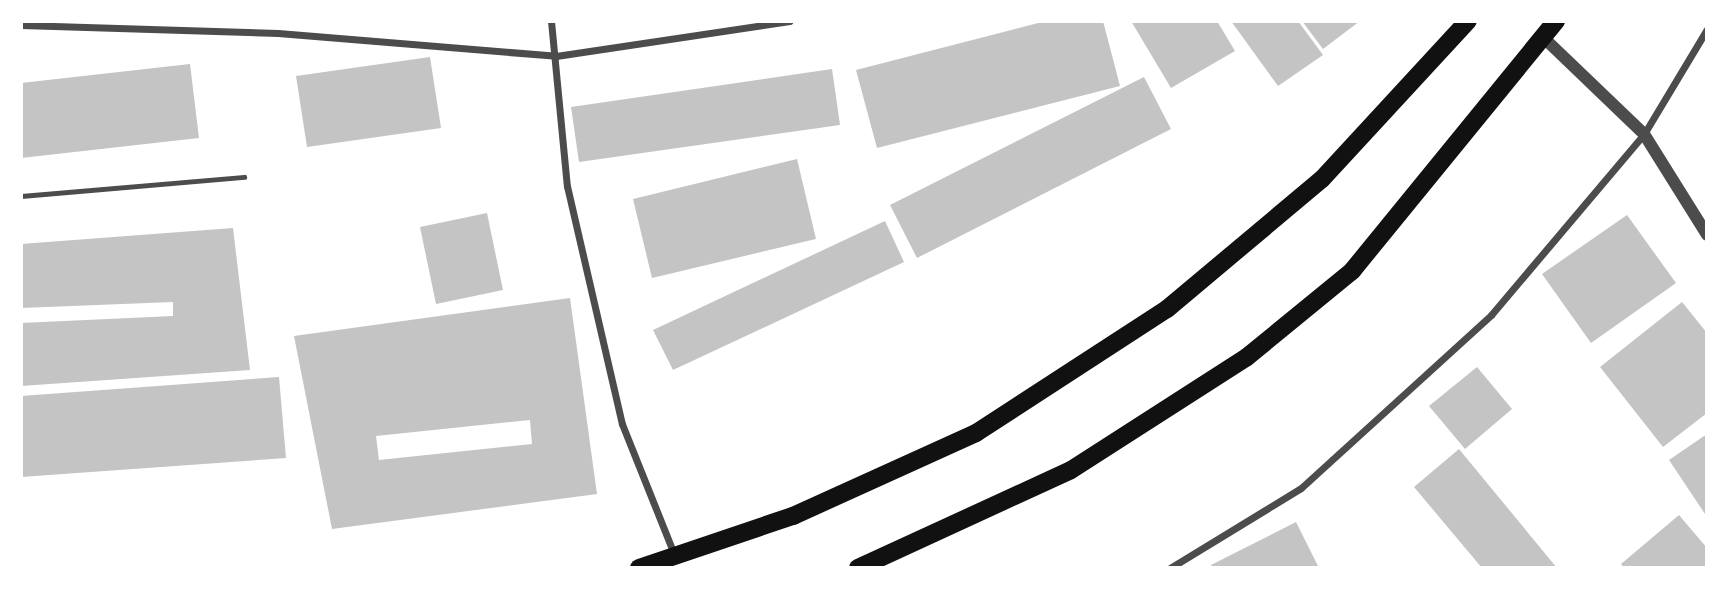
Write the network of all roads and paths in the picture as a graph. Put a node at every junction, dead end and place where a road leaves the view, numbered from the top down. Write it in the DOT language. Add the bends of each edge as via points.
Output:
graph roads {
  1 [pos="551,21"];
  2 [pos="789,21"];
  3 [pos="1468,21"];
  4 [pos="1556,21"];
  5 [pos="21,25"];
  6 [pos="1707,29"];
  7 [pos="1545,39"];
  8 [pos="556,56"];
  9 [pos="1644,134"];
  10 [pos="244,177"];
  11 [pos="21,196"];
  12 [pos="1707,236"];
  13 [pos="675,558"];
  14 [pos="639,568"];
  15 [pos="858,568"];
  16 [pos="1170,568"];
  1 -- 8 [label="street"];
  2 -- 8 [label="street"];
  3 -- 13 [label="main road" via="1322,179 1167,309 976,433 793,516"];
  4 -- 7 [label="main road"];
  5 -- 8 [label="street" via="278,33"];
  6 -- 9 [label="street"];
  7 -- 9 [label="street"];
  7 -- 15 [label="main road" via="1352,271 1247,357 1071,470"];
  8 -- 13 [label="street" via="567,186 622,424"];
  9 -- 12 [label="street"];
  9 -- 16 [label="street" via="1491,315 1301,488"];
  10 -- 11 [label="lane"];
  13 -- 14 [label="main road"];
}
